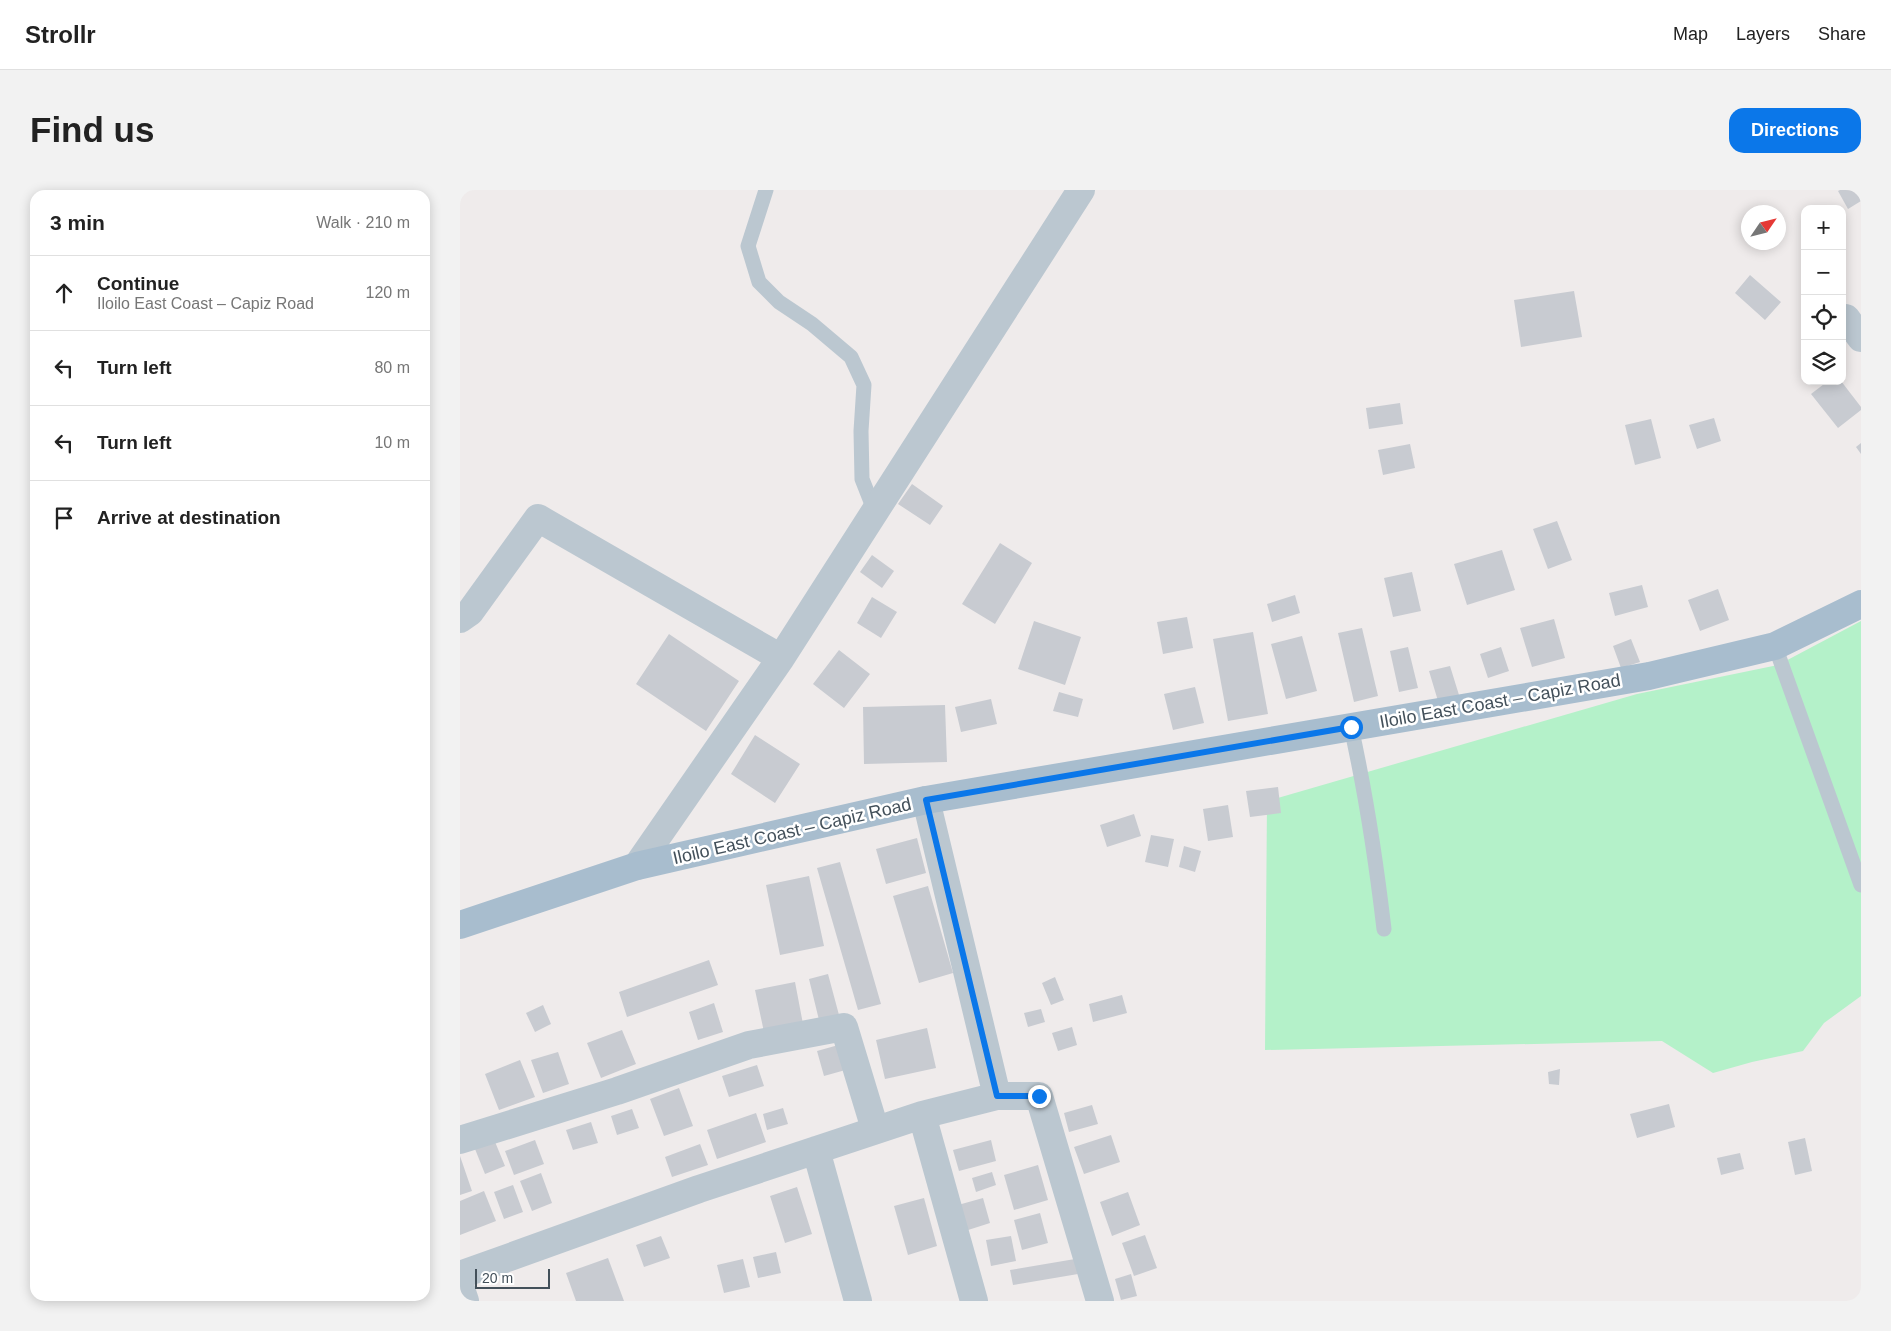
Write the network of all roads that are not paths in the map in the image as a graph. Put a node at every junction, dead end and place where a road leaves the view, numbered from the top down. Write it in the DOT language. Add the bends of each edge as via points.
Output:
graph roads {
  1 [pos="766,190"];
  2 [pos="1081,190"];
  3 [pos="875,512"];
  4 [pos="1861,604"];
  5 [pos="460,618"];
  6 [pos="1775,646"];
  7 [pos="782,658"];
  8 [pos="1351,727"];
  9 [pos="926,800"];
  10 [pos="637,866"];
  11 [pos="1861,885"];
  12 [pos="460,925"];
  13 [pos="1384,929"];
  14 [pos="997,1096"];
  15 [pos="922,1115"];
  16 [pos="875,1129"];
  17 [pos="460,1140"];
  18 [pos="816,1150"];
  19 [pos="460,1276"];
  20 [pos="460,1286"];
  21 [pos="465,1301"];
  22 [pos="858,1301"];
  23 [pos="974,1301"];
  24 [pos="1100,1301"];
  1 -- 3 [label="lane" via="748,246 759,282 779,302 812,324 851,357 864,385 862,479"];
  2 -- 3 [label="street"];
  3 -- 7 [label="street"];
  4 -- 6 [label="main road, Iloilo East Coast – Capiz Road"];
  5 -- 7 [label="street" via="470,612 538,518"];
  6 -- 8 [label="main road, Iloilo East Coast – Capiz Road" via="1649,676"];
  6 -- 11 [label="lane"];
  7 -- 10 [label="street"];
  8 -- 9 [label="main road, Iloilo East Coast – Capiz Road"];
  8 -- 13 [label="lane" via="1366,794"];
  9 -- 10 [label="main road, Iloilo East Coast – Capiz Road"];
  9 -- 14 [label="street"];
  10 -- 12 [label="main road, Iloilo East Coast – Capiz Road"];
  14 -- 15 [label="street"];
  14 -- 24 [label="street" via="1039,1096"];
  15 -- 16 [label="street"];
  15 -- 23 [label="street"];
  16 -- 17 [label="street" via="844,1027 749,1045"];
  16 -- 18 [label="street"];
  18 -- 19 [label="street"];
  18 -- 22 [label="street"];
  20 -- 21 [label="street"];
}
